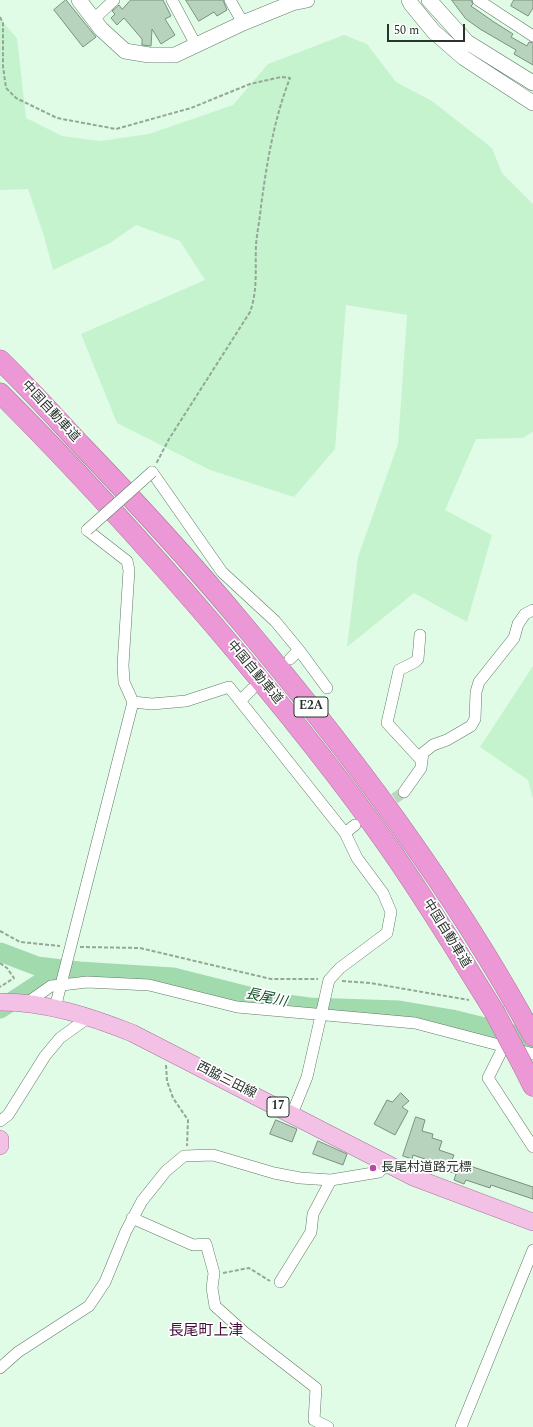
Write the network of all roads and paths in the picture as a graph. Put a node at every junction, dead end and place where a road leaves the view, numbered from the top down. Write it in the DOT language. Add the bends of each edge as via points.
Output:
graph roads {
  1 [pos="79,0"];
  2 [pos="114,0"];
  3 [pos="172,0"];
  4 [pos="230,0"];
  5 [pos="307,0"];
  6 [pos="410,0"];
  7 [pos="429,0"];
  8 [pos="478,0"];
  9 [pos="285,3"];
  10 [pos="0,17"];
  11 [pos="94,19"];
  12 [pos="243,23"];
  13 [pos="532,34"];
  14 [pos="196,45"];
  15 [pos="533,83"];
  16 [pos="533,103"];
  17 [pos="0,360"];
  18 [pos="0,393"];
  19 [pos="152,472"];
  20 [pos="533,610"];
  21 [pos="420,635"];
  22 [pos="299,650"];
  23 [pos="290,659"];
  24 [pos="327,688"];
  25 [pos="252,689"];
  26 [pos="240,700"];
  27 [pos="133,702"];
  28 [pos="422,761"];
  29 [pos="404,792"];
  30 [pos="356,825"];
  31 [pos="345,833"];
  32 [pos="0,931"];
  33 [pos="72,947"];
  34 [pos="0,963"];
  35 [pos="329,980"];
  36 [pos="62,985"];
  37 [pos="0,987"];
  38 [pos="469,1000"];
  39 [pos="0,1002"];
  40 [pos="24,1003"];
  41 [pos="55,1008"];
  42 [pos="320,1015"];
  43 [pos="89,1017"];
  44 [pos="533,1036"];
  45 [pos="504,1046"];
  46 [pos="166,1050"];
  47 [pos="528,1059"];
  48 [pos="533,1086"];
  49 [pos="292,1114"];
  50 [pos="0,1121"];
  51 [pos="0,1139"];
  52 [pos="0,1146"];
  53 [pos="533,1147"];
  54 [pos="186,1156"];
  55 [pos="387,1164"];
  56 [pos="331,1180"];
  57 [pos="132,1218"];
  58 [pos="533,1222"];
  59 [pos="533,1250"];
  60 [pos="214,1273"];
  61 [pos="280,1282"];
  62 [pos="0,1368"];
  63 [pos="328,1427"];
  64 [pos="461,1427"];
  1 -- 11 [label="street"];
  2 -- 11 [label="street"];
  3 -- 14 [label="street"];
  4 -- 12 [label="street"];
  5 -- 9 [label="street"];
  6 -- 16 [label="street" via="434,32 464,58"];
  7 -- 15 [label="street" via="466,42"];
  8 -- 13 [label="street"];
  9 -- 12 [label="street"];
  10 -- 19 [label="path" via="3,23 6,88 26,104 57,118 116,129 191,108 250,84 281,77 290,78 274,127 266,167 256,246 254,300 250,312 169,439"];
  11 -- 14 [label="street" via="125,52 175,55"];
  12 -- 14 [label="street"];
  17 -- 44 [label="highway, 中国自動車道 / E2A" via="203,576 354,761 457,908"];
  18 -- 47 [label="highway, 中国自動車道 / E2A, bridge" via="138,538 273,694 392,852 494,1011"];
  19 -- 22 [label="street" via="222,572 275,621"];
  19 -- 27 [label="street, bridge" via="86,530 127,561 129,570 123,665 124,682"];
  20 -- 28 [label="street" via="525,614 518,624 514,638 479,682 475,719 471,726 433,745 423,753"];
  21 -- 28 [label="street" via="418,659 399,670 388,723"];
  22 -- 23 [label="street"];
  22 -- 24 [label="street"];
  25 -- 26 [label="street"];
  26 -- 27 [label="street" via="229,687 186,701 152,704"];
  26 -- 31 [label="street"];
  27 -- 33 [label="street"];
  28 -- 29 [label="street" via="422,768"];
  30 -- 31 [label="street"];
  31 -- 35 [label="street" via="357,858 383,893 391,912 387,933 340,968"];
  32 -- 33 [label="path" via="20,942"];
  33 -- 35 [label="path" via="140,948 271,979"];
  33 -- 36 [label="street"];
  34 -- 37 [label="path" via="14,978"];
  35 -- 38 [label="path" via="370,982"];
  35 -- 42 [label="street"];
  36 -- 40 [label="street" via="51,986"];
  36 -- 41 [label="street"];
  36 -- 42 [label="street" via="87,982 149,986 237,1007"];
  39 -- 40 [label="main road, 西脇三田線 / 17"];
  40 -- 41 [label="main road, 西脇三田線 / 17"];
  41 -- 43 [label="main road, 西脇三田線 / 17"];
  42 -- 45 [label="street" via="415,1023"];
  42 -- 49 [label="street" via="307,1078"];
  43 -- 46 [label="main road, 西脇三田線 / 17" via="132,1033"];
  43 -- 50 [label="street" via="60,1038 45,1056 8,1115"];
  45 -- 47 [label="street"];
  45 -- 53 [label="street" via="488,1078"];
  46 -- 49 [label="main road, 西脇三田線 / 17"];
  46 -- 54 [label="path" via="167,1081 173,1098 188,1120"];
  47 -- 48 [label="highway, 中国自動車道 / E2A"];
  49 -- 55 [label="main road, 西脇三田線 / 17"];
  51 -- 52 [label="main road"];
  54 -- 56 [label="street" via="212,1155 274,1173"];
  54 -- 57 [label="street" via="178,1159 166,1171"];
  55 -- 56 [label="street" via="379,1172"];
  55 -- 58 [label="main road, 西脇三田線 / 17" via="413,1177"];
  56 -- 61 [label="street" via="313,1214 311,1232"];
  57 -- 60 [label="street" via="193,1245 206,1244"];
  57 -- 62 [label="street" via="105,1282 88,1306 18,1352"];
  59 -- 64 [label="street"];
  60 -- 61 [label="path" via="228,1274 249,1268 268,1281"];
  60 -- 63 [label="street" via="212,1288 215,1306 316,1388 314,1420"];
}
